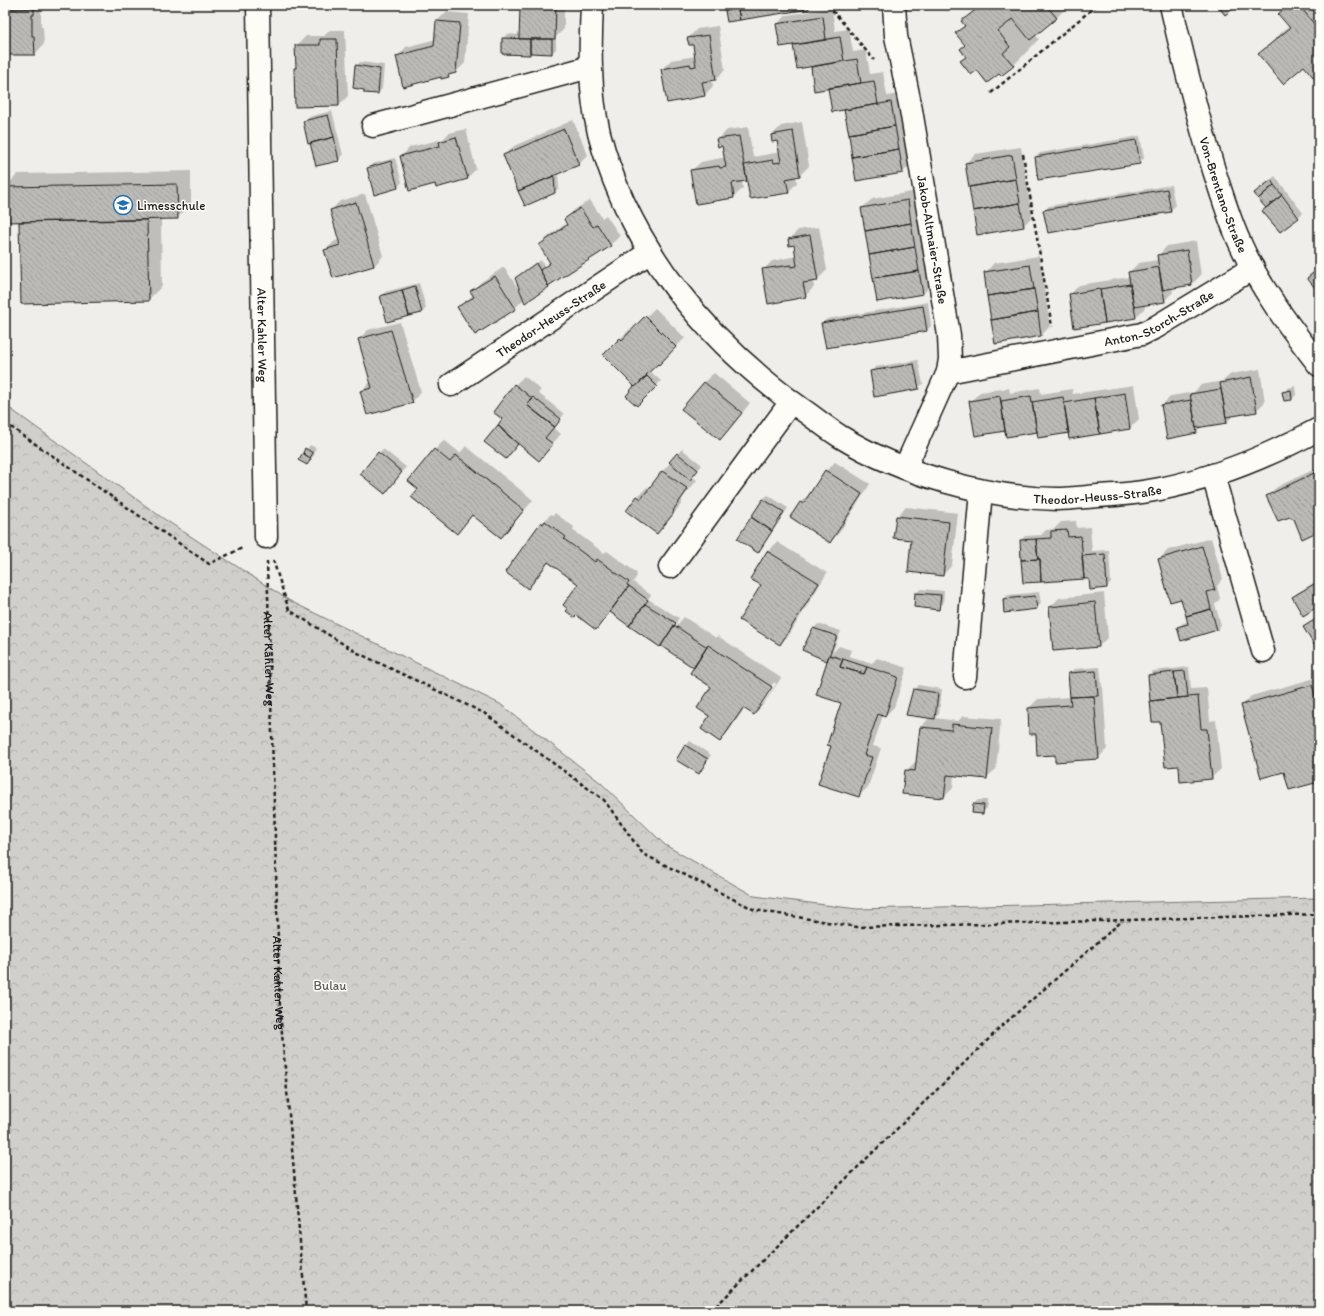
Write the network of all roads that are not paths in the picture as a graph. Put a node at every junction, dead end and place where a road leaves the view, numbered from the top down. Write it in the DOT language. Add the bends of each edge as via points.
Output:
graph roads {
  1 [pos="258,5"];
  2 [pos="592,5"];
  3 [pos="894,5"];
  4 [pos="1171,5"];
  5 [pos="590,67"];
  6 [pos="373,126"];
  7 [pos="650,252"];
  8 [pos="1253,268"];
  9 [pos="1319,365"];
  10 [pos="948,372"];
  11 [pos="451,385"];
  12 [pos="791,402"];
  13 [pos="1319,430"];
  14 [pos="905,468"];
  15 [pos="1213,476"];
  16 [pos="982,491"];
  17 [pos="266,537"];
  18 [pos="670,567"];
  19 [pos="1263,651"];
  20 [pos="965,677"];
  1 -- 17 [label="street, Alter Kahler Weg"];
  2 -- 5 [label="street, Theodor-Heuss-Straße"];
  3 -- 10 [label="street, Jakob-Altmaier-Straße" via="896,36 949,335"];
  4 -- 8 [label="street, Von-Brentano-Straße" via="1191,91 1212,164 1240,242"];
  5 -- 6 [label="street"];
  5 -- 7 [label="street, Theodor-Heuss-Straße" via="592,103 607,161 629,215"];
  7 -- 11 [label="street, Theodor-Heuss-Straße"];
  7 -- 12 [label="street, Theodor-Heuss-Straße" via="687,303 748,365"];
  8 -- 9 [label="street, Von-Brentano-Straße" via="1268,296"];
  8 -- 10 [label="street, Anton-Storch-Straße" via="1142,334"];
  10 -- 14 [label="street, Jakob-Altmaier-Straße"];
  12 -- 14 [label="street, Theodor-Heuss-Straße" via="840,436"];
  12 -- 18 [label="street"];
  13 -- 15 [label="street, Theodor-Heuss-Straße"];
  14 -- 16 [label="street, Theodor-Heuss-Straße"];
  15 -- 16 [label="street, Theodor-Heuss-Straße" via="1128,494 1058,499"];
  15 -- 19 [label="street"];
  16 -- 20 [label="street"];
}
